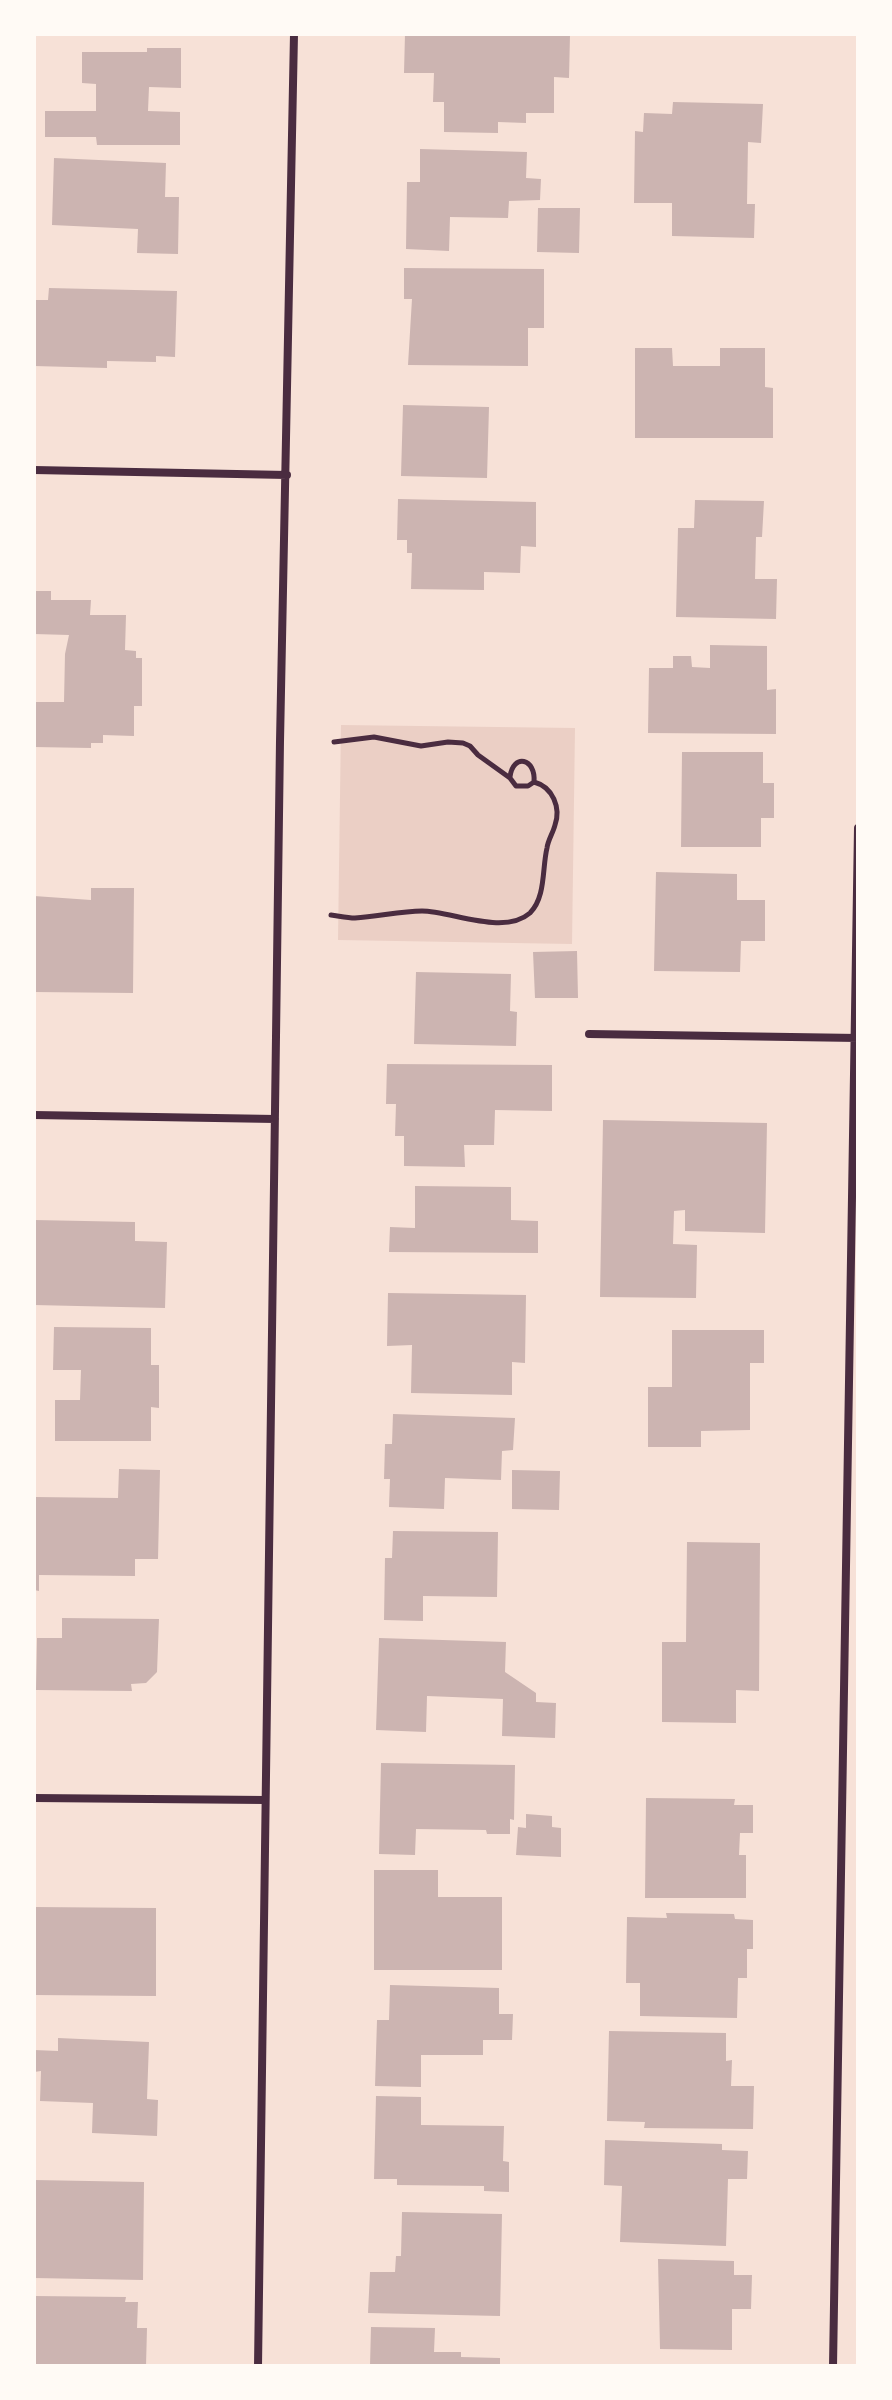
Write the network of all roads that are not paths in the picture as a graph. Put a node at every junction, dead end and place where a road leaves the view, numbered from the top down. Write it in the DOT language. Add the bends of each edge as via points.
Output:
graph roads {
  1 [pos="294,34"];
  2 [pos="34,470"];
  3 [pos="287,475"];
  4 [pos="858,828"];
  5 [pos="589,1034"];
  6 [pos="857,1038"];
  7 [pos="34,1115"];
  8 [pos="275,1119"];
  9 [pos="34,1798"];
  10 [pos="265,1800"];
  11 [pos="258,2366"];
  12 [pos="833,2366"];
  1 -- 3 [label="street"];
  2 -- 3 [label="street"];
  3 -- 8 [label="street"];
  4 -- 6 [label="street"];
  5 -- 6 [label="street"];
  6 -- 12 [label="street"];
  7 -- 8 [label="street"];
  8 -- 10 [label="street"];
  9 -- 10 [label="street"];
  10 -- 11 [label="street"];
}
